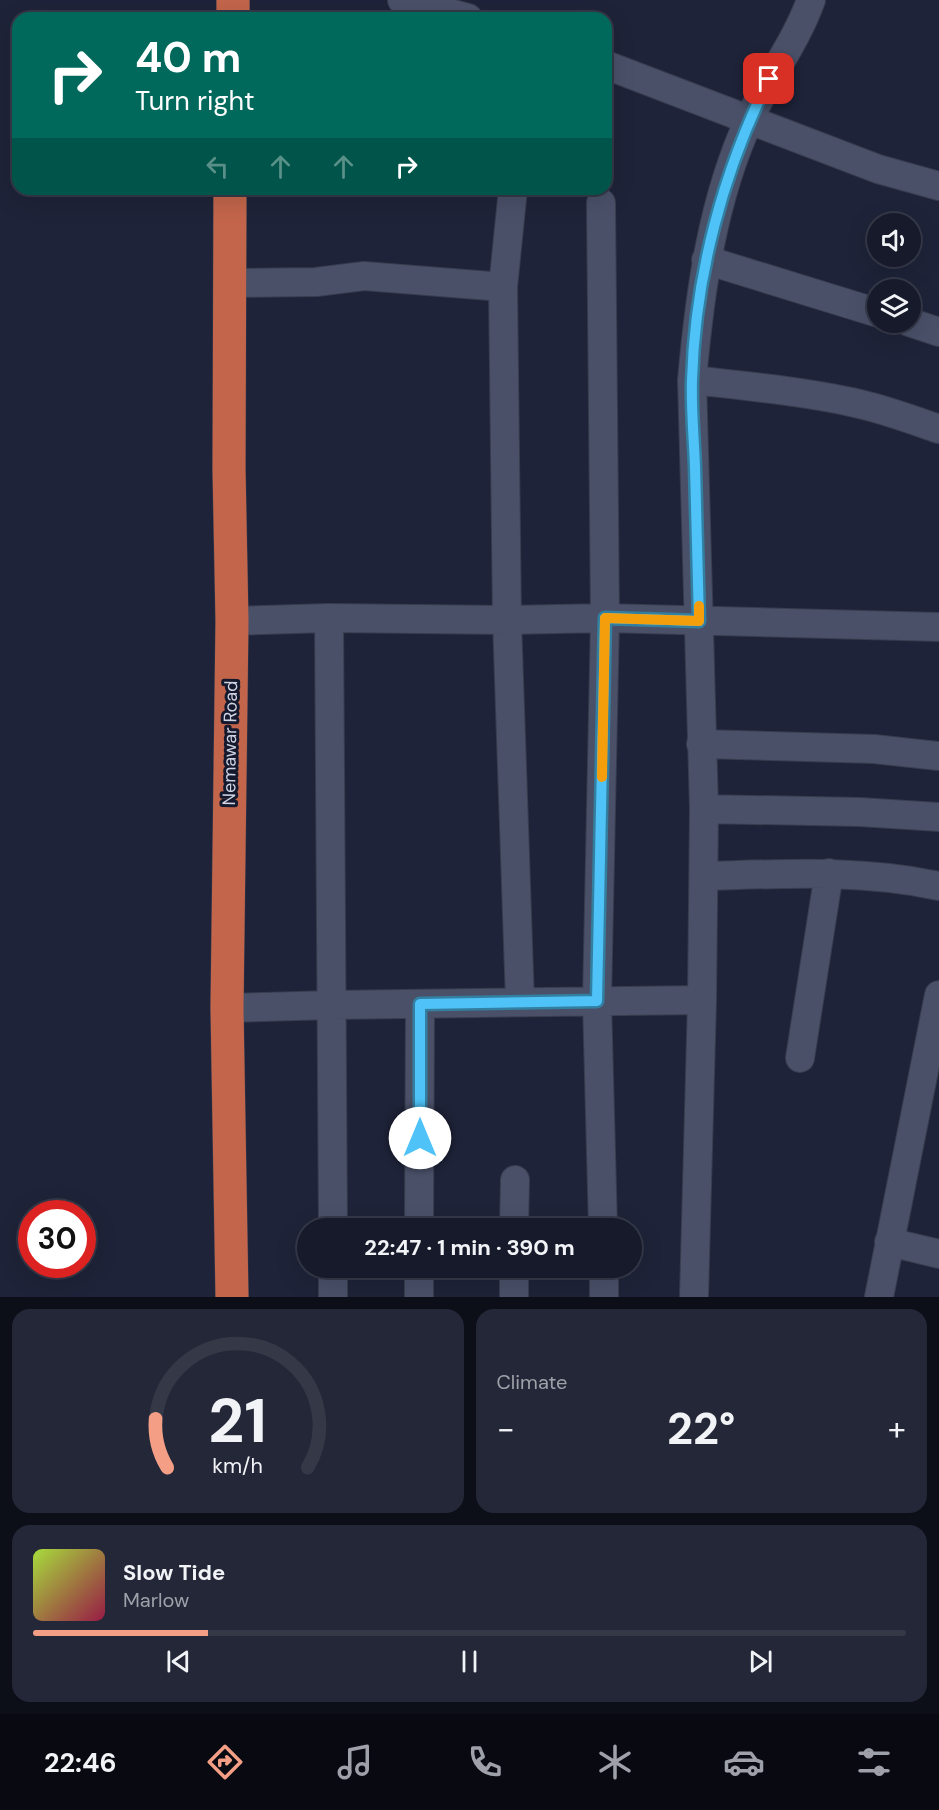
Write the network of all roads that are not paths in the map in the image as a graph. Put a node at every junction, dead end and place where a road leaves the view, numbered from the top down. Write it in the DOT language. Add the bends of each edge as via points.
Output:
graph roads {
  1 [pos="402,0"];
  2 [pos="811,0"];
  3 [pos="446,12"];
  4 [pos="612,67"];
  5 [pos="749,120"];
  6 [pos="939,186"];
  7 [pos="230,195"];
  8 [pos="512,195"];
  9 [pos="601,203"];
  10 [pos="706,260"];
  11 [pos="228,283"];
  12 [pos="503,287"];
  13 [pos="867,310"];
  14 [pos="921,326"];
  15 [pos="939,332"];
  16 [pos="692,380"];
  17 [pos="939,429"];
  18 [pos="329,618"];
  19 [pos="605,618"];
  20 [pos="507,620"];
  21 [pos="231,621"];
  22 [pos="699,621"];
  23 [pos="939,627"];
  24 [pos="701,744"];
  25 [pos="939,756"];
  26 [pos="704,809"];
  27 [pos="939,817"];
  28 [pos="829,873"];
  29 [pos="704,876"];
  30 [pos="939,886"];
  31 [pos="939,995"];
  32 [pos="702,1000"];
  33 [pos="597,1001"];
  34 [pos="520,1002"];
  35 [pos="420,1004"];
  36 [pos="332,1005"];
  37 [pos="227,1008"];
  38 [pos="800,1058"];
  39 [pos="515,1180"];
  40 [pos="333,1218"];
  41 [pos="419,1218"];
  42 [pos="514,1218"];
  43 [pos="603,1218"];
  44 [pos="889,1242"];
  45 [pos="939,1254"];
  46 [pos="333,1278"];
  47 [pos="419,1278"];
  48 [pos="514,1278"];
  49 [pos="604,1278"];
  50 [pos="232,1297"];
  51 [pos="333,1297"];
  52 [pos="419,1297"];
  53 [pos="514,1297"];
  54 [pos="530,1297"];
  55 [pos="604,1297"];
  56 [pos="694,1297"];
  57 [pos="879,1297"];
  1 -- 3 [label="street"];
  2 -- 5 [label="street"];
  4 -- 5 [label="street"];
  5 -- 6 [label="street" via="879,169"];
  5 -- 10 [label="street" via="726,183"];
  7 -- 11 [label="highway, Nemawar Road"];
  8 -- 12 [label="street"];
  9 -- 19 [label="street"];
  10 -- 13 [label="street"];
  10 -- 16 [label="street"];
  11 -- 12 [label="street" via="316,282 363,276"];
  11 -- 21 [label="highway, Nemawar Road"];
  12 -- 20 [label="street"];
  14 -- 15 [label="street"];
  16 -- 17 [label="street" via="852,402"];
  16 -- 22 [label="street"];
  18 -- 20 [label="street"];
  18 -- 21 [label="street"];
  18 -- 36 [label="street"];
  19 -- 20 [label="street"];
  19 -- 22 [label="street"];
  19 -- 33 [label="street"];
  20 -- 34 [label="street"];
  21 -- 37 [label="highway, Nemawar Road"];
  22 -- 23 [label="street"];
  22 -- 24 [label="street"];
  24 -- 25 [label="street" via="874,749"];
  24 -- 26 [label="street"];
  26 -- 27 [label="street"];
  26 -- 29 [label="street"];
  28 -- 29 [label="street"];
  28 -- 30 [label="street"];
  28 -- 38 [label="street"];
  29 -- 32 [label="street"];
  31 -- 44 [label="street"];
  32 -- 33 [label="street"];
  32 -- 56 [label="street"];
  33 -- 34 [label="street"];
  33 -- 43 [label="street"];
  34 -- 35 [label="street"];
  35 -- 36 [label="street"];
  35 -- 41 [label="street"];
  36 -- 37 [label="street"];
  36 -- 40 [label="street"];
  37 -- 50 [label="highway, Nemawar Road"];
  39 -- 42 [label="street"];
  44 -- 45 [label="street"];
  44 -- 57 [label="street"];
  46 -- 51 [label="street"];
  47 -- 52 [label="street"];
  48 -- 53 [label="street"];
  49 -- 55 [label="street"];
  53 -- 54 [label="street"];
}
